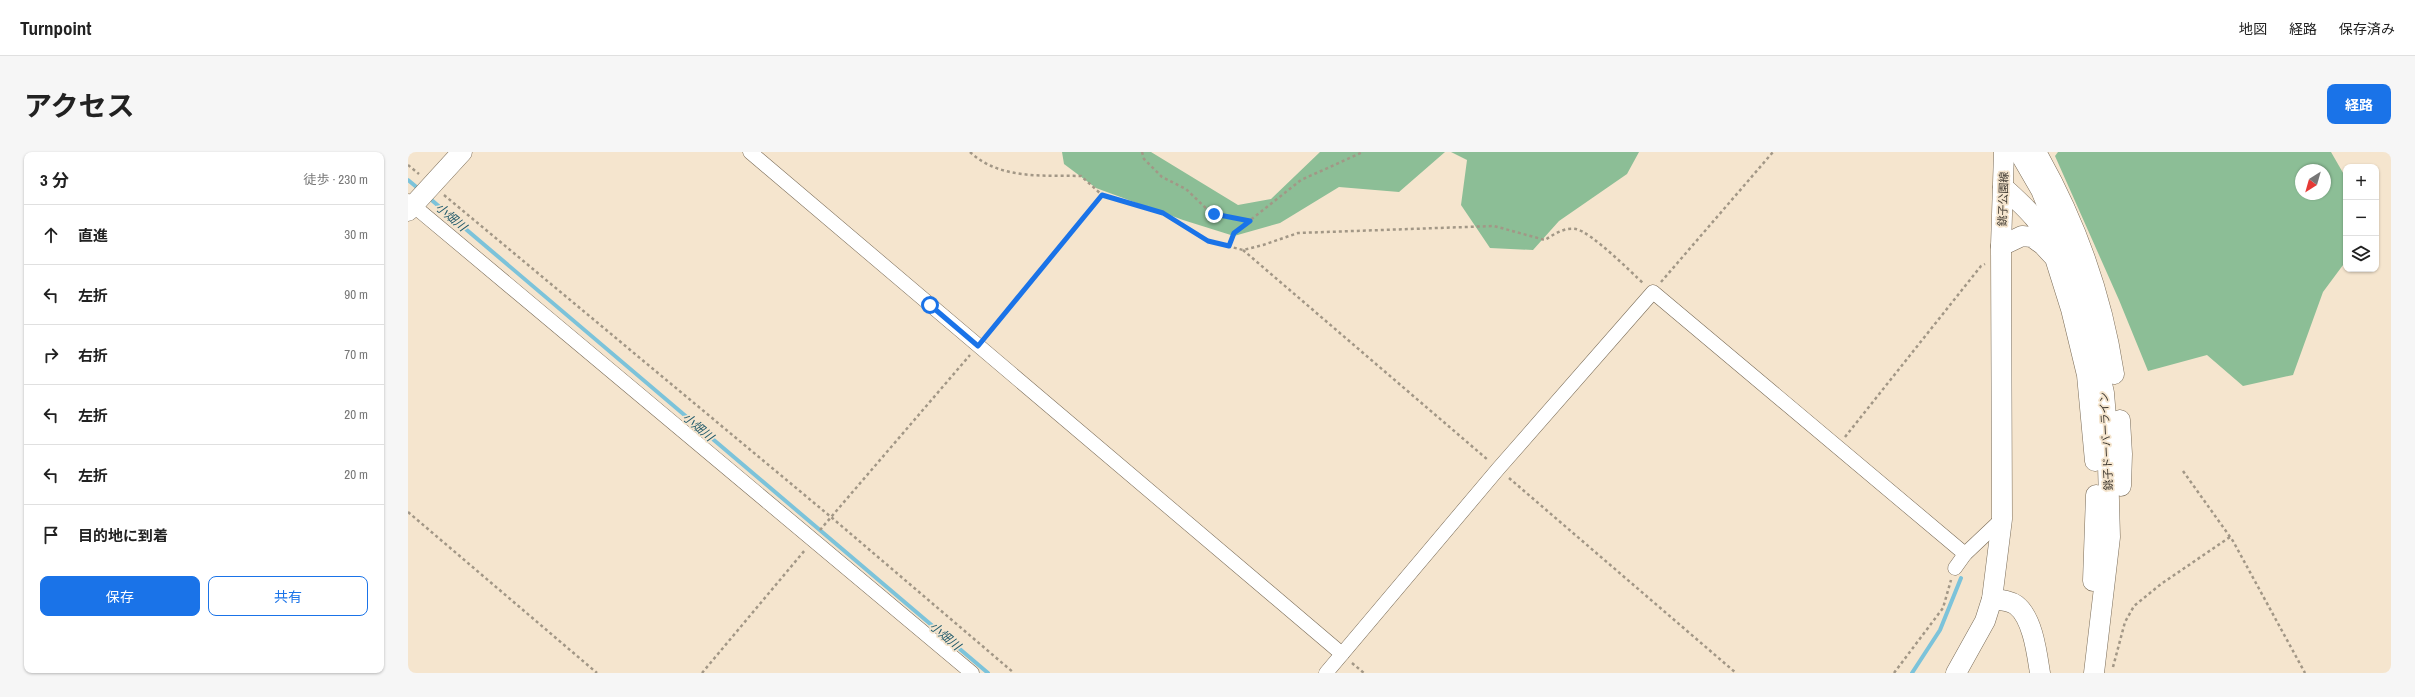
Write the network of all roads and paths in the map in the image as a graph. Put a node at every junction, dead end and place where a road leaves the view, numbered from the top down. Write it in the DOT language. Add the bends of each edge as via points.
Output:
graph roads {
  1 [pos="462,152"];
  2 [pos="750,152"];
  3 [pos="970,152"];
  4 [pos="1142,152"];
  5 [pos="1362,152"];
  6 [pos="1773,152"];
  7 [pos="2004,152"];
  8 [pos="2028,157"];
  9 [pos="408,165"];
  10 [pos="432,185"];
  11 [pos="2003,187"];
  12 [pos="1102,195"];
  13 [pos="410,206"];
  14 [pos="1250,221"];
  15 [pos="1229,246"];
  16 [pos="2002,250"];
  17 [pos="2055,258"];
  18 [pos="1653,292"];
  19 [pos="978,346"];
  20 [pos="1837,446"];
  21 [pos="2183,471"];
  22 [pos="408,512"];
  23 [pos="831,517"];
  24 [pos="2002,519"];
  25 [pos="2230,537"];
  26 [pos="814,539"];
  27 [pos="1964,554"];
  28 [pos="1955,568"];
  29 [pos="1992,599"];
  30 [pos="2101,612"];
  31 [pos="1342,654"];
  32 [pos="597,673"];
  33 [pos="702,673"];
  34 [pos="972,673"];
  35 [pos="1014,673"];
  36 [pos="1326,673"];
  37 [pos="1894,673"];
  38 [pos="1956,673"];
  39 [pos="2040,673"];
  40 [pos="2094,673"];
  41 [pos="2111,673"];
  42 [pos="2305,673"];
  1 -- 10 [label="main road"];
  2 -- 19 [label="street"];
  3 -- 12 [label="path" via="984,164 998,170 1017,174 1081,176"];
  4 -- 14 [label="path" via="1144,159 1162,177 1186,189 1214,214"];
  5 -- 14 [label="path" via="1300,180"];
  6 -- 18 [label="path"];
  7 -- 11 [label="main road, 銚子公園線"];
  8 -- 30 [label="main road, 銚子ドーバーライン" via="2081,292 2097,355 2107,429 2110,537"];
  9 -- 10 [label="path"];
  10 -- 13 [label="main road"];
  10 -- 23 [label="path"];
  11 -- 16 [label="main road, 銚子公園線"];
  11 -- 17 [label="main road" via="2047,234"];
  12 -- 15 [label="path" via="1163,213 1208,241"];
  12 -- 19 [label="path"];
  13 -- 26 [label="street"];
  14 -- 15 [label="path" via="1234,233"];
  15 -- 18 [label="path" via="1243,250 1298,233 1494,226 1545,240 1559,231 1576,229 1590,237"];
  16 -- 17 [label="main road" via="2022,236 2032,237"];
  16 -- 20 [label="path" via="1981,266"];
  16 -- 24 [label="main road, 銚子公園線"];
  17 -- 30 [label="main road" via="2081,346 2091,408 2096,514 2092,589"];
  18 -- 20 [label="street"];
  18 -- 31 [label="street" via="1498,469"];
  19 -- 23 [label="path"];
  19 -- 31 [label="street"];
  20 -- 27 [label="street"];
  21 -- 25 [label="path"];
  22 -- 32 [label="path"];
  23 -- 26 [label="path"];
  23 -- 35 [label="path"];
  24 -- 27 [label="street"];
  24 -- 29 [label="main road, 銚子公園線"];
  25 -- 41 [label="path" via="2161,584 2134,606 2125,622"];
  25 -- 42 [label="path"];
  26 -- 33 [label="path"];
  26 -- 34 [label="street"];
  27 -- 28 [label="street"];
  28 -- 37 [label="path" via="1943,608"];
  29 -- 38 [label="main road, 銚子公園線" via="1985,620"];
  29 -- 39 [label="main road" via="2009,601 2022,611 2035,641"];
  30 -- 40 [label="main road, 銚子ドーバーライン"];
  31 -- 36 [label="street"];
}
